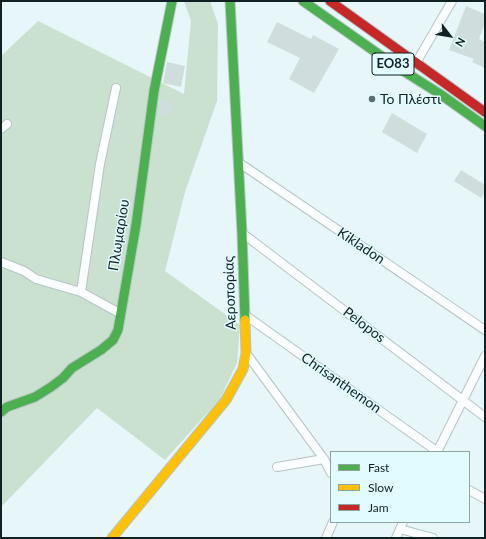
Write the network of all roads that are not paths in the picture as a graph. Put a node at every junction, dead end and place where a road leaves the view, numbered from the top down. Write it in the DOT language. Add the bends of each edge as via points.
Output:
graph roads {
  1 [pos="172,1"];
  2 [pos="230,1"];
  3 [pos="303,1"];
  4 [pos="330,1"];
  5 [pos="452,1"];
  6 [pos="416,63"];
  7 [pos="116,88"];
  8 [pos="485,112"];
  9 [pos="485,126"];
  10 [pos="238,162"];
  11 [pos="242,233"];
  12 [pos="1,262"];
  13 [pos="81,292"];
  14 [pos="121,314"];
  15 [pos="245,314"];
  16 [pos="485,330"];
  17 [pos="246,353"];
  18 [pos="485,356"];
  19 [pos="462,400"];
  20 [pos="1,412"];
  21 [pos="485,417"];
  22 [pos="437,451"];
  23 [pos="438,451"];
  24 [pos="324,459"];
  25 [pos="277,467"];
  26 [pos="330,471"];
  27 [pos="470,491"];
  28 [pos="485,499"];
  29 [pos="333,523"];
  30 [pos="402,526"];
  31 [pos="112,538"];
  32 [pos="326,538"];
  33 [pos="396,538"];
  34 [pos="433,538"];
  1 -- 14 [label="street, Πλωμαρίου" via="154,91"];
  2 -- 10 [label="street, Αεροπορίας"];
  3 -- 9 [label="street, ΕΟ83"];
  4 -- 6 [label="street, ΕΟ83"];
  5 -- 6 [label="street"];
  6 -- 8 [label="street, ΕΟ83"];
  7 -- 13 [label="street" via="100,164"];
  10 -- 11 [label="street, Αεροπορίας"];
  10 -- 16 [label="street, Kikladon"];
  11 -- 15 [label="street, Αεροπορίας"];
  11 -- 19 [label="street, Pelopos"];
  12 -- 13 [label="street" via="36,279"];
  13 -- 14 [label="street"];
  14 -- 20 [label="street, Πλωμαρίου" via="113,340 101,350 72,368 63,378 35,397 7,407"];
  15 -- 17 [label="street, Αεροπορίας"];
  15 -- 22 [label="street, Chrisanthemon"];
  17 -- 24 [label="street"];
  17 -- 31 [label="street, Αεροπορίας" via="243,369 226,400"];
  18 -- 19 [label="street"];
  19 -- 21 [label="street, Pelopos"];
  19 -- 23 [label="street"];
  24 -- 25 [label="street"];
  24 -- 26 [label="street"];
  27 -- 28 [label="street"];
  29 -- 32 [label="street"];
  30 -- 33 [label="street"];
  30 -- 34 [label="street"];
}
